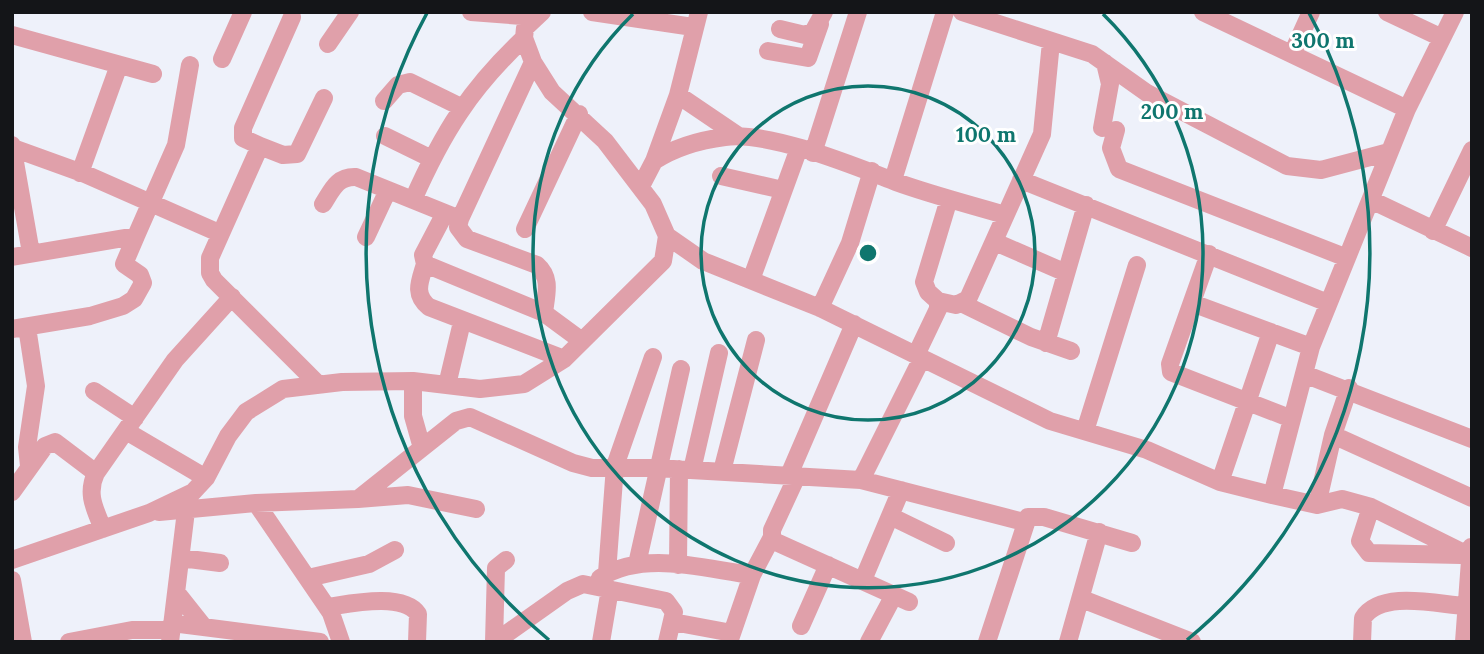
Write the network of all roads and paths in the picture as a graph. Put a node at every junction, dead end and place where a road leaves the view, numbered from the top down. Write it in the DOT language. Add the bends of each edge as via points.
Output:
graph roads {
  1 [pos="243,12"];
  2 [pos="350,12"];
  3 [pos="471,12"];
  4 [pos="592,12"];
  5 [pos="859,12"];
  6 [pos="945,12"];
  7 [pos="962,12"];
  8 [pos="1203,12"];
  9 [pos="1311,12"];
  10 [pos="1387,12"];
  11 [pos="1455,12"];
  12 [pos="537,14"];
  13 [pos="292,17"];
  14 [pos="822,18"];
  15 [pos="1235,19"];
  16 [pos="696,20"];
  17 [pos="780,29"];
  18 [pos="12,35"];
  19 [pos="524,38"];
  20 [pos="1442,38"];
  21 [pos="1051,41"];
  22 [pos="328,44"];
  23 [pos="768,51"];
  24 [pos="1292,54"];
  25 [pos="222,59"];
  26 [pos="533,62"];
  27 [pos="1105,63"];
  28 [pos="119,65"];
  29 [pos="190,65"];
  30 [pos="153,74"];
  31 [pos="678,96"];
  32 [pos="324,98"];
  33 [pos="384,101"];
  34 [pos="461,107"];
  35 [pos="1407,108"];
  36 [pos="579,114"];
  37 [pos="385,136"];
  38 [pos="740,137"];
  39 [pos="260,146"];
  40 [pos="13,147"];
  41 [pos="806,150"];
  42 [pos="1472,150"];
  43 [pos="1389,152"];
  44 [pos="432,159"];
  45 [pos="654,160"];
  46 [pos="872,171"];
  47 [pos="80,173"];
  48 [pos="721,176"];
  49 [pos="1466,177"];
  50 [pos="893,180"];
  51 [pos="1021,180"];
  52 [pos="641,186"];
  53 [pos="388,190"];
  54 [pos="783,190"];
  55 [pos="948,199"];
  56 [pos="413,200"];
  57 [pos="152,202"];
  58 [pos="323,204"];
  59 [pos="1086,205"];
  60 [pos="1367,212"];
  61 [pos="1005,215"];
  62 [pos="453,216"];
  63 [pos="525,229"];
  64 [pos="1433,231"];
  65 [pos="219,233"];
  66 [pos="135,236"];
  67 [pos="667,236"];
  68 [pos="366,237"];
  69 [pos="995,242"];
  70 [pos="1472,248"];
  71 [pos="31,253"];
  72 [pos="1209,254"];
  73 [pos="12,257"];
  74 [pos="1346,257"];
  75 [pos="425,264"];
  76 [pos="1137,265"];
  77 [pos="1064,272"];
  78 [pos="751,280"];
  79 [pos="232,297"];
  80 [pos="938,301"];
  81 [pos="1192,303"];
  82 [pos="1328,303"];
  83 [pos="962,304"];
  84 [pos="820,308"];
  85 [pos="544,313"];
  86 [pos="462,322"];
  87 [pos="854,324"];
  88 [pos="20,328"];
  89 [pos="1271,332"];
  90 [pos="756,340"];
  91 [pos="582,341"];
  92 [pos="1046,343"];
  93 [pos="1311,347"];
  94 [pos="1071,351"];
  95 [pos="719,353"];
  96 [pos="653,357"];
  97 [pos="919,357"];
  98 [pos="564,359"];
  99 [pos="681,369"];
  100 [pos="1304,374"];
  101 [pos="414,381"];
  102 [pos="317,383"];
  103 [pos="447,385"];
  104 [pos="1349,388"];
  105 [pos="94,391"];
  106 [pos="1245,402"];
  107 [pos="1293,419"];
  108 [pos="130,424"];
  109 [pos="1085,431"];
  110 [pos="1333,435"];
  111 [pos="1472,439"];
  112 [pos="422,448"];
  113 [pos="29,466"];
  114 [pos="615,466"];
  115 [pos="656,468"];
  116 [pos="686,470"];
  117 [pos="722,471"];
  118 [pos="96,473"];
  119 [pos="793,476"];
  120 [pos="206,478"];
  121 [pos="862,480"];
  122 [pos="1220,482"];
  123 [pos="901,491"];
  124 [pos="12,492"];
  125 [pos="1272,495"];
  126 [pos="1472,498"];
  127 [pos="358,499"];
  128 [pos="256,503"];
  129 [pos="1317,505"];
  130 [pos="1370,507"];
  131 [pos="476,509"];
  132 [pos="186,511"];
  133 [pos="149,513"];
  134 [pos="890,516"];
  135 [pos="1024,522"];
  136 [pos="103,528"];
  137 [pos="1098,532"];
  138 [pos="772,537"];
  139 [pos="946,543"];
  140 [pos="1132,543"];
  141 [pos="395,550"];
  142 [pos="1471,552"];
  143 [pos="181,558"];
  144 [pos="12,560"];
  145 [pos="506,561"];
  146 [pos="220,563"];
  147 [pos="637,564"];
  148 [pos="678,565"];
  149 [pos="828,565"];
  150 [pos="752,575"];
  151 [pos="308,579"];
  152 [pos="12,580"];
  153 [pos="863,580"];
  154 [pos="609,581"];
  155 [pos="177,593"];
  156 [pos="1082,598"];
  157 [pos="1464,606"];
  158 [pos="327,607"];
  159 [pos="673,622"];
  160 [pos="801,626"];
  161 [pos="204,627"];
  162 [pos="171,632"];
  163 [pos="1157,635"];
  164 [pos="730,637"];
  165 [pos="501,640"];
  166 [pos="23,642"];
  167 [pos="69,642"];
  168 [pos="320,642"];
  169 [pos="341,642"];
  170 [pos="417,642"];
  171 [pos="601,642"];
  172 [pos="667,642"];
  173 [pos="869,642"];
  174 [pos="988,642"];
  175 [pos="1068,642"];
  176 [pos="1192,642"];
  177 [pos="1362,642"];
  178 [pos="1464,642"];
  1 -- 25 [label="street"];
  2 -- 22 [label="street"];
  3 -- 12 [label="street"];
  4 -- 16 [label="street"];
  5 -- 41 [label="street"];
  6 -- 50 [label="street"];
  7 -- 21 [label="street"];
  8 -- 15 [label="street"];
  9 -- 24 [label="street"];
  10 -- 20 [label="street"];
  11 -- 20 [label="street"];
  12 -- 19 [label="street" via="525,28"];
  13 -- 39 [label="street" via="243,128 243,138"];
  14 -- 17 [label="street" via="805,35"];
  14 -- 23 [label="street" via="808,58"];
  15 -- 24 [label="street"];
  16 -- 31 [label="street"];
  18 -- 28 [label="street"];
  19 -- 26 [label="street"];
  19 -- 34 [label="street"];
  20 -- 35 [label="street"];
  21 -- 27 [label="street"];
  21 -- 51 [label="street" via="1042,134"];
  24 -- 35 [label="street"];
  26 -- 36 [label="street" via="552,92"];
  26 -- 62 [label="street"];
  27 -- 43 [label="street" via="1147,93 1287,166 1321,170"];
  27 -- 74 [label="street" via="1110,84 1111,148 1119,169"];
  28 -- 30 [label="street"];
  28 -- 47 [label="street"];
  29 -- 57 [label="street" via="180,130"];
  31 -- 38 [label="street"];
  31 -- 45 [label="street"];
  32 -- 39 [label="street" via="296,153 283,155"];
  33 -- 34 [label="street" via="398,85 410,82"];
  34 -- 44 [label="street"];
  35 -- 43 [label="street"];
  36 -- 52 [label="street"];
  36 -- 63 [label="street"];
  37 -- 44 [label="street"];
  38 -- 41 [label="street"];
  38 -- 45 [label="street" via="726,136"];
  39 -- 65 [label="street"];
  40 -- 47 [label="street"];
  40 -- 71 [label="street"];
  41 -- 46 [label="street"];
  41 -- 54 [label="street"];
  42 -- 49 [label="street"];
  43 -- 60 [label="street"];
  44 -- 56 [label="street"];
  45 -- 52 [label="street"];
  46 -- 50 [label="street"];
  46 -- 84 [label="street" via="850,243"];
  47 -- 57 [label="street"];
  48 -- 54 [label="street"];
  49 -- 64 [label="street"];
  50 -- 55 [label="street"];
  51 -- 59 [label="street"];
  51 -- 61 [label="street"];
  52 -- 67 [label="street"];
  53 -- 56 [label="street"];
  53 -- 58 [label="street" via="346,177"];
  53 -- 68 [label="street"];
  54 -- 78 [label="street"];
  55 -- 61 [label="street"];
  55 -- 80 [label="street" via="924,282"];
  56 -- 62 [label="street"];
  57 -- 65 [label="street"];
  57 -- 66 [label="street"];
  59 -- 72 [label="street"];
  59 -- 77 [label="street"];
  60 -- 64 [label="street"];
  60 -- 74 [label="street"];
  61 -- 69 [label="street"];
  62 -- 75 [label="street" via="423,255"];
  62 -- 85 [label="street" via="467,239 544,271 548,282"];
  64 -- 70 [label="street"];
  65 -- 79 [label="street" via="209,258 210,273"];
  66 -- 71 [label="street"];
  66 -- 88 [label="street" via="124,264 140,275 143,283 134,299 90,316"];
  67 -- 78 [label="street" via="704,261"];
  67 -- 91 [label="street" via="663,261"];
  69 -- 77 [label="street"];
  69 -- 83 [label="street"];
  71 -- 73 [label="street"];
  72 -- 81 [label="street"];
  72 -- 82 [label="street"];
  74 -- 82 [label="street"];
  75 -- 85 [label="street"];
  75 -- 86 [label="street" via="419,296 429,307"];
  76 -- 109 [label="street"];
  77 -- 92 [label="street"];
  78 -- 84 [label="street"];
  79 -- 102 [label="street"];
  79 -- 108 [label="street" via="175,360"];
  80 -- 83 [label="street"];
  80 -- 97 [label="street"];
  81 -- 89 [label="street"];
  81 -- 106 [label="street" via="1171,372"];
  82 -- 93 [label="street"];
  83 -- 92 [label="street"];
  84 -- 87 [label="street"];
  85 -- 91 [label="street"];
  86 -- 98 [label="street"];
  86 -- 103 [label="street"];
  87 -- 97 [label="street"];
  87 -- 119 [label="street"];
  88 -- 113 [label="street" via="36,386 27,447"];
  89 -- 93 [label="street"];
  89 -- 106 [label="street"];
  90 -- 117 [label="street"];
  91 -- 98 [label="street"];
  92 -- 94 [label="street"];
  93 -- 100 [label="street"];
  95 -- 116 [label="street"];
  96 -- 114 [label="street"];
  97 -- 109 [label="street" via="1039,416"];
  97 -- 121 [label="street"];
  98 -- 103 [label="street" via="524,384 480,389"];
  99 -- 115 [label="street"];
  100 -- 104 [label="street"];
  100 -- 107 [label="street"];
  101 -- 102 [label="street"];
  101 -- 103 [label="street"];
  101 -- 112 [label="street" via="413,416"];
  102 -- 120 [label="street" via="283,389 246,412"];
  104 -- 110 [label="street"];
  104 -- 111 [label="street"];
  105 -- 108 [label="street"];
  106 -- 107 [label="street"];
  106 -- 122 [label="street"];
  107 -- 125 [label="street"];
  108 -- 118 [label="street"];
  108 -- 120 [label="street"];
  109 -- 122 [label="street" via="1147,450"];
  110 -- 126 [label="street"];
  110 -- 129 [label="street"];
  112 -- 114 [label="street" via="456,421 470,417 573,463"];
  112 -- 127 [label="street"];
  113 -- 118 [label="street" via="45,446 55,442"];
  113 -- 124 [label="street"];
  114 -- 115 [label="street"];
  114 -- 154 [label="street"];
  115 -- 116 [label="street"];
  115 -- 147 [label="street"];
  116 -- 117 [label="street"];
  116 -- 148 [label="street"];
  117 -- 119 [label="street"];
  118 -- 136 [label="street" via="91,498"];
  119 -- 121 [label="street"];
  119 -- 138 [label="street"];
  120 -- 133 [label="street" via="193,492"];
  121 -- 123 [label="street"];
  122 -- 125 [label="street"];
  123 -- 134 [label="street"];
  123 -- 135 [label="street"];
  125 -- 129 [label="street"];
  127 -- 128 [label="street"];
  127 -- 131 [label="street" via="408,495"];
  128 -- 132 [label="street"];
  128 -- 151 [label="street"];
  129 -- 130 [label="street" via="1342,499"];
  130 -- 142 [label="street"];
  130 -- 142 [label="street" via="1360,541 1369,553"];
  132 -- 133 [label="street"];
  132 -- 143 [label="street"];
  133 -- 136 [label="street"];
  134 -- 139 [label="street"];
  134 -- 153 [label="street"];
  135 -- 137 [label="street" via="1034,515"];
  135 -- 174 [label="street"];
  136 -- 144 [label="street"];
  137 -- 140 [label="street"];
  137 -- 156 [label="street"];
  138 -- 149 [label="street"];
  138 -- 150 [label="street"];
  141 -- 151 [label="street" via="369,564"];
  142 -- 157 [label="street"];
  143 -- 146 [label="street"];
  143 -- 155 [label="street"];
  145 -- 165 [label="street" via="496,568"];
  147 -- 148 [label="street"];
  147 -- 154 [label="street"];
  148 -- 150 [label="street"];
  149 -- 153 [label="street"];
  149 -- 160 [label="street"];
  150 -- 164 [label="street"];
  151 -- 158 [label="street"];
  152 -- 166 [label="street"];
  153 -- 173 [label="street" via="901,598"];
  154 -- 159 [label="street" via="666,601 673,607"];
  154 -- 165 [label="street" via="567,591"];
  154 -- 171 [label="street"];
  155 -- 161 [label="street"];
  155 -- 162 [label="street"];
  156 -- 163 [label="street"];
  156 -- 175 [label="street"];
  157 -- 177 [label="street" via="1381,604 1363,618"];
  157 -- 178 [label="street"];
  158 -- 169 [label="street"];
  158 -- 170 [label="street" via="379,601 411,607 418,614"];
  159 -- 164 [label="street"];
  159 -- 172 [label="street"];
  161 -- 162 [label="street"];
  161 -- 168 [label="street"];
  162 -- 167 [label="street" via="132,629"];
  163 -- 176 [label="street"];
}
